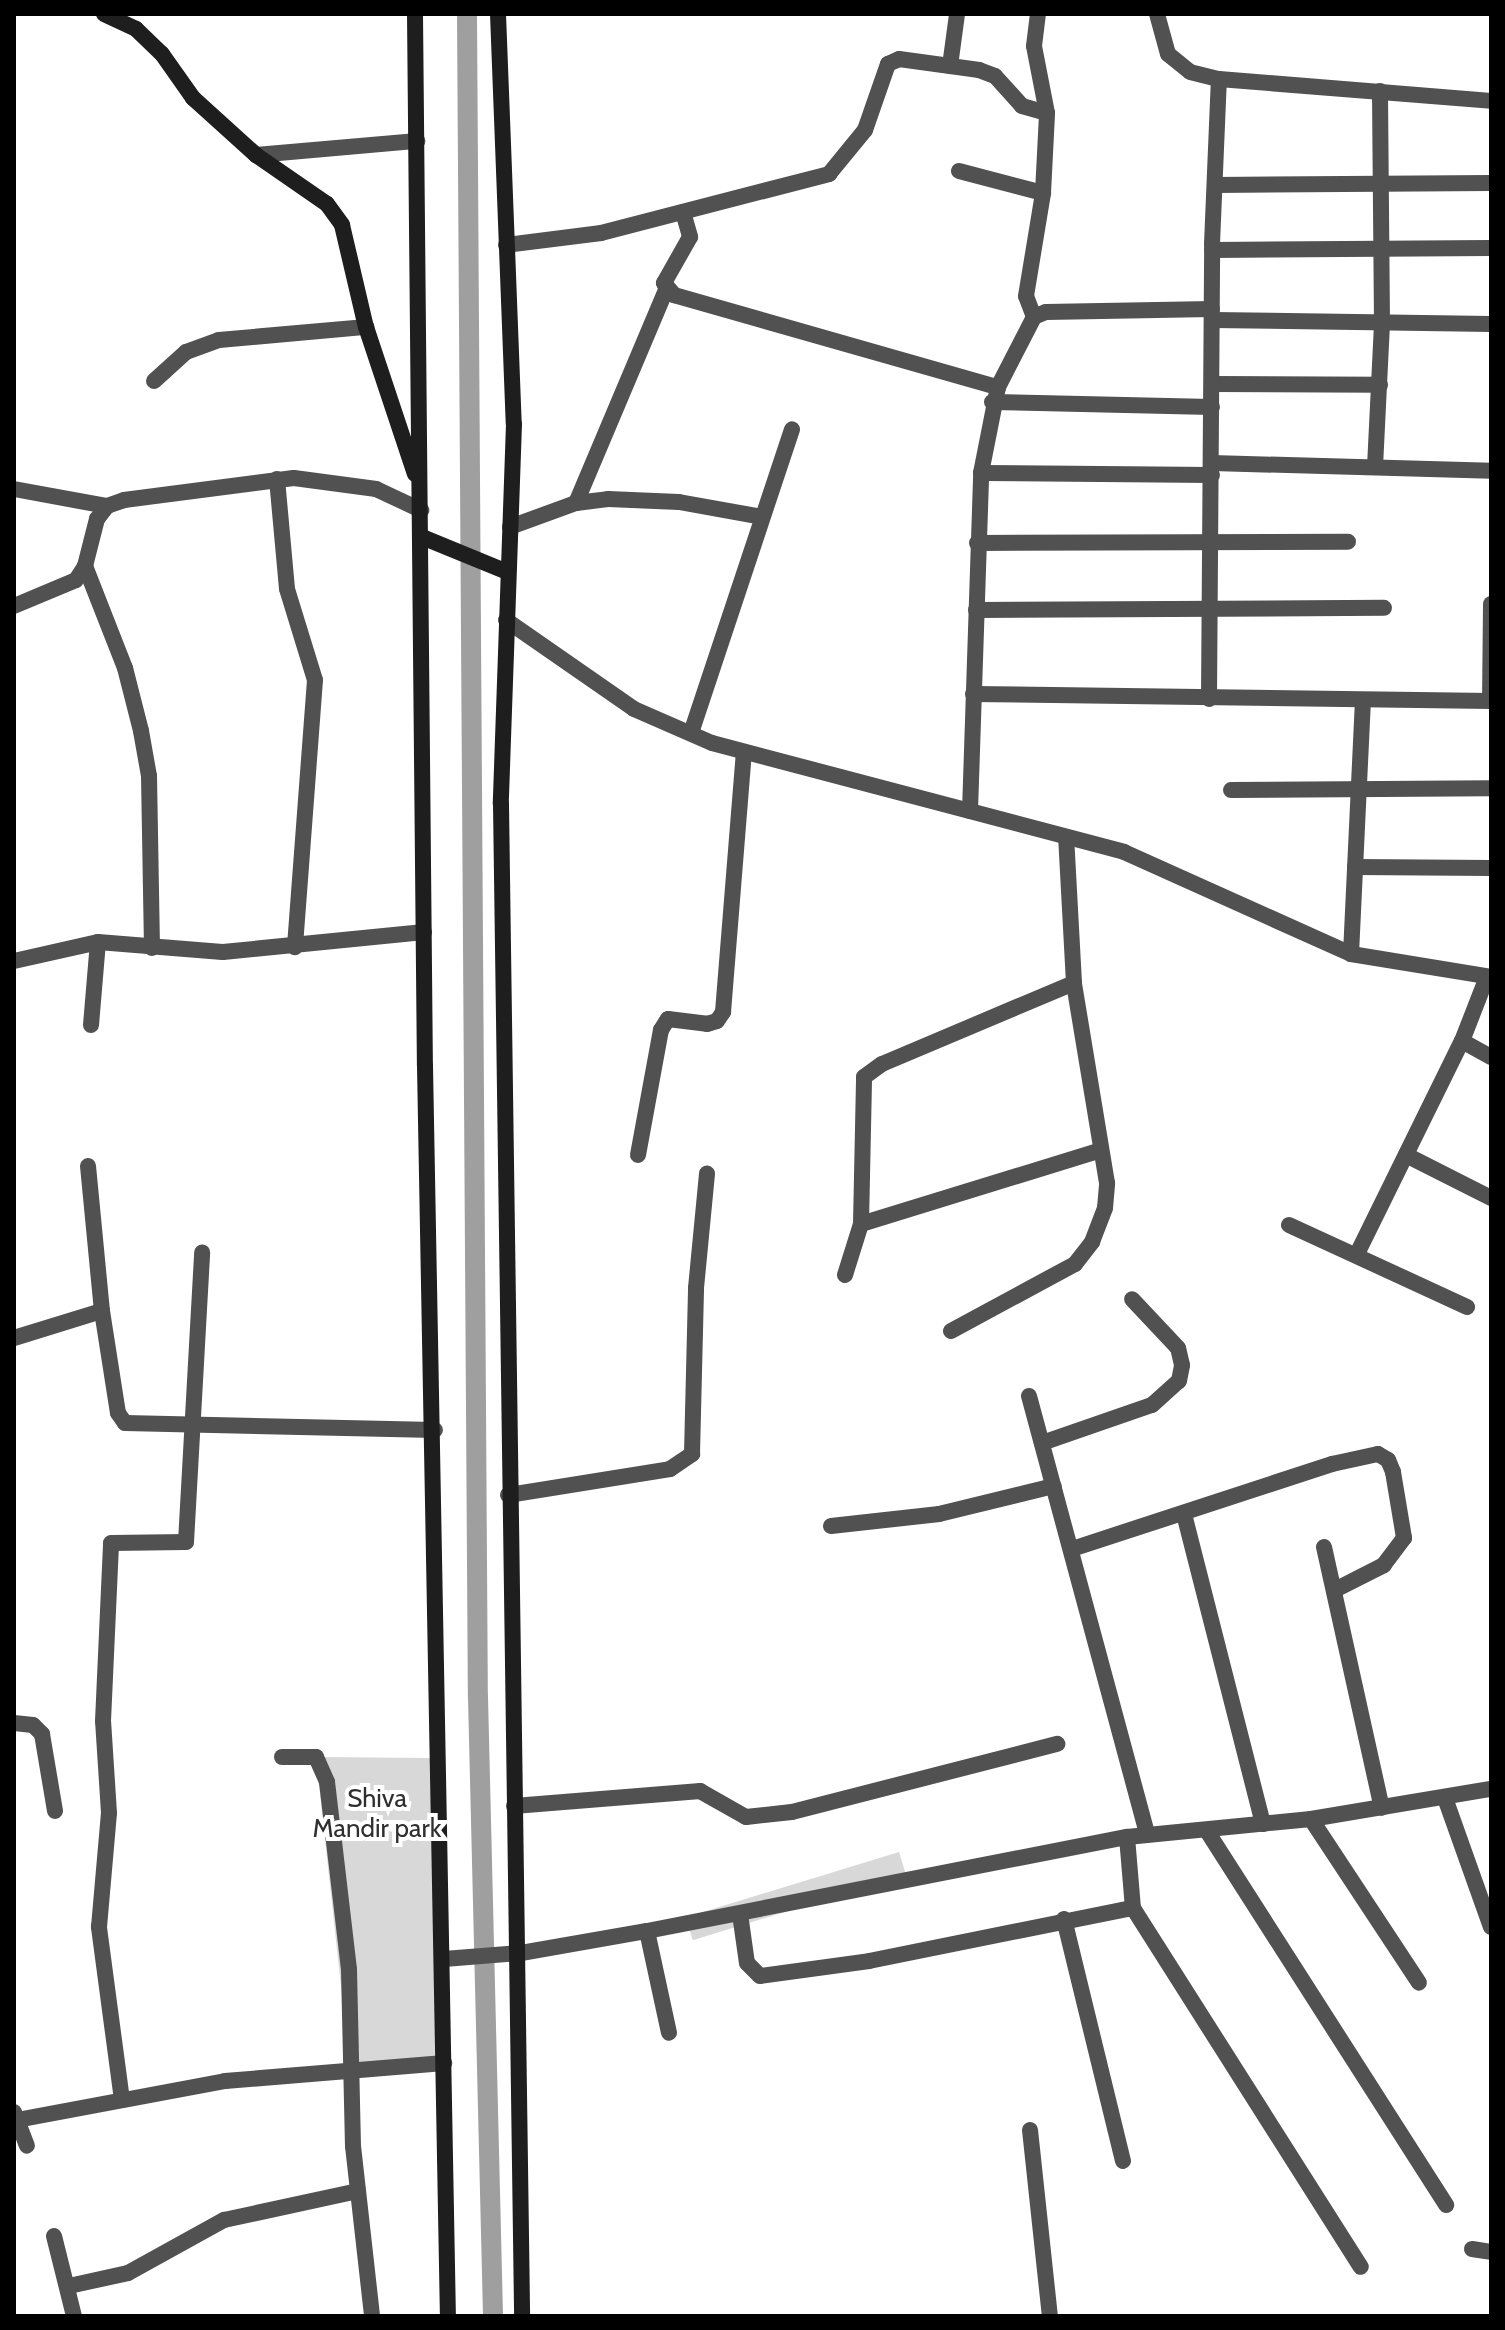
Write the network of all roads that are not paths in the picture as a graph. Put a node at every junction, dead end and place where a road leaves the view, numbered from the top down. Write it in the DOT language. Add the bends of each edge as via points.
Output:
graph roads {
  1 [pos="106,14"];
  2 [pos="415,14"];
  3 [pos="498,14"];
  4 [pos="957,14"];
  5 [pos="1038,14"];
  6 [pos="1157,14"];
  7 [pos="950,66"];
  8 [pos="1219,79"];
  9 [pos="1380,91"];
  10 [pos="1491,101"];
  11 [pos="1047,113"];
  12 [pos="417,141"];
  13 [pos="256,155"];
  14 [pos="959,171"];
  15 [pos="1381,183"];
  16 [pos="1491,183"];
  17 [pos="1215,185"];
  18 [pos="1043,193"];
  19 [pos="683,212"];
  20 [pos="506,245"];
  21 [pos="1491,248"];
  22 [pos="1212,250"];
  23 [pos="1380,251"];
  24 [pos="666,290"];
  25 [pos="1212,315"];
  26 [pos="1034,317"];
  27 [pos="1382,323"];
  28 [pos="1491,324"];
  29 [pos="366,327"];
  30 [pos="154,381"];
  31 [pos="1213,384"];
  32 [pos="1380,385"];
  33 [pos="995,395"];
  34 [pos="1212,407"];
  35 [pos="792,429"];
  36 [pos="1375,467"];
  37 [pos="1212,469"];
  38 [pos="1491,471"];
  39 [pos="981,473"];
  40 [pos="277,479"];
  41 [pos="14,489"];
  42 [pos="421,491"];
  43 [pos="576,503"];
  44 [pos="107,506"];
  45 [pos="421,510"];
  46 [pos="762,517"];
  47 [pos="510,527"];
  48 [pos="422,537"];
  49 [pos="1210,540"];
  50 [pos="1348,542"];
  51 [pos="977,543"];
  52 [pos="85,566"];
  53 [pos="500,569"];
  54 [pos="1491,604"];
  55 [pos="14,606"];
  56 [pos="1384,608"];
  57 [pos="976,610"];
  58 [pos="1210,611"];
  59 [pos="506,620"];
  60 [pos="973,694"];
  61 [pos="1209,699"];
  62 [pos="1363,701"];
  63 [pos="1490,701"];
  64 [pos="691,733"];
  65 [pos="744,753"];
  66 [pos="1491,788"];
  67 [pos="1359,789"];
  68 [pos="1231,790"];
  69 [pos="970,811"];
  70 [pos="1066,837"];
  71 [pos="1355,867"];
  72 [pos="1491,868"];
  73 [pos="424,932"];
  74 [pos="98,942"];
  75 [pos="295,947"];
  76 [pos="152,948"];
  77 [pos="1351,954"];
  78 [pos="14,961"];
  79 [pos="1489,977"];
  80 [pos="1074,983"];
  81 [pos="91,1025"];
  82 [pos="1462,1041"];
  83 [pos="1491,1057"];
  84 [pos="1101,1150"];
  85 [pos="638,1155"];
  86 [pos="1406,1155"];
  87 [pos="88,1166"];
  88 [pos="707,1174"];
  89 [pos="1491,1198"];
  90 [pos="861,1224"];
  91 [pos="1289,1225"];
  92 [pos="202,1252"];
  93 [pos="1357,1254"];
  94 [pos="845,1275"];
  95 [pos="1132,1299"];
  96 [pos="1467,1307"];
  97 [pos="102,1311"];
  98 [pos="951,1331"];
  99 [pos="14,1338"];
  100 [pos="1029,1396"];
  101 [pos="189,1425"];
  102 [pos="435,1430"];
  103 [pos="1042,1443"];
  104 [pos="1054,1486"];
  105 [pos="508,1495"];
  106 [pos="1184,1514"];
  107 [pos="831,1526"];
  108 [pos="1324,1547"];
  109 [pos="1072,1549"];
  110 [pos="1335,1590"];
  111 [pos="14,1723"];
  112 [pos="1057,1744"];
  113 [pos="282,1757"];
  114 [pos="1491,1789"];
  115 [pos="1445,1798"];
  116 [pos="514,1806"];
  117 [pos="1382,1808"];
  118 [pos="55,1811"];
  119 [pos="1311,1819"];
  120 [pos="1263,1824"];
  121 [pos="1207,1831"];
  122 [pos="1147,1834"];
  123 [pos="1127,1837"];
  124 [pos="1133,1908"];
  125 [pos="740,1914"];
  126 [pos="1064,1919"];
  127 [pos="1491,1927"];
  128 [pos="647,1931"];
  129 [pos="520,1953"];
  130 [pos="445,1959"];
  131 [pos="1419,1983"];
  132 [pos="669,2033"];
  133 [pos="444,2063"];
  134 [pos="350,2069"];
  135 [pos="122,2100"];
  136 [pos="15,2116"];
  137 [pos="1030,2130"];
  138 [pos="27,2146"];
  139 [pos="1123,2161"];
  140 [pos="358,2191"];
  141 [pos="1446,2205"];
  142 [pos="54,2236"];
  143 [pos="1472,2249"];
  144 [pos="1491,2252"];
  145 [pos="1361,2267"];
  146 [pos="69,2286"];
  147 [pos="74,2316"];
  148 [pos="372,2316"];
  149 [pos="448,2316"];
  150 [pos="522,2316"];
  151 [pos="1050,2316"];
  1 -- 13 [label="street" via="136,29 162,54 193,98"];
  2 -- 12 [label="street"];
  3 -- 20 [label="street"];
  4 -- 7 [label="street"];
  5 -- 11 [label="street" via="1034,46"];
  6 -- 8 [label="street" via="1168,54 1190,72"];
  7 -- 11 [label="street" via="995,76 1022,106"];
  7 -- 19 [label="street" via="899,59 888,64 865,130 829,174"];
  8 -- 9 [label="street"];
  8 -- 17 [label="street"];
  9 -- 10 [label="street"];
  9 -- 15 [label="street"];
  11 -- 18 [label="street"];
  12 -- 13 [label="street"];
  12 -- 42 [label="street"];
  13 -- 29 [label="street" via="305,185 342,225"];
  14 -- 18 [label="street"];
  15 -- 16 [label="street"];
  15 -- 17 [label="street"];
  15 -- 23 [label="street"];
  17 -- 22 [label="street"];
  18 -- 26 [label="street" via="1026,296"];
  19 -- 20 [label="street" via="601,233"];
  19 -- 24 [label="street" via="690,237 667,275"];
  20 -- 47 [label="street" via="514,424"];
  21 -- 23 [label="street"];
  22 -- 23 [label="street"];
  22 -- 25 [label="street"];
  23 -- 27 [label="street"];
  24 -- 33 [label="street"];
  24 -- 43 [label="street"];
  25 -- 26 [label="street" via="1062,310"];
  25 -- 27 [label="street"];
  25 -- 31 [label="street"];
  26 -- 33 [label="street"];
  27 -- 28 [label="street"];
  27 -- 32 [label="street"];
  29 -- 30 [label="street" via="219,340 186,352"];
  29 -- 42 [label="street"];
  31 -- 32 [label="street"];
  31 -- 34 [label="street"];
  32 -- 36 [label="street"];
  33 -- 34 [label="street"];
  33 -- 39 [label="street"];
  34 -- 37 [label="street"];
  35 -- 46 [label="street"];
  36 -- 37 [label="street"];
  36 -- 38 [label="street"];
  37 -- 39 [label="street"];
  37 -- 49 [label="street"];
  39 -- 51 [label="street"];
  40 -- 44 [label="street"];
  40 -- 45 [label="street" via="340,481 376,489"];
  40 -- 75 [label="street" via="287,589 315,680"];
  41 -- 44 [label="street"];
  42 -- 45 [label="street"];
  43 -- 46 [label="street" via="679,502"];
  43 -- 47 [label="street"];
  44 -- 52 [label="street" via="97,519"];
  45 -- 48 [label="street"];
  46 -- 64 [label="street"];
  47 -- 53 [label="street"];
  48 -- 53 [label="street"];
  48 -- 73 [label="street"];
  49 -- 50 [label="street"];
  49 -- 51 [label="street"];
  49 -- 58 [label="street"];
  51 -- 57 [label="street"];
  52 -- 55 [label="street" via="76,580"];
  52 -- 76 [label="street" via="125,668 149,776"];
  53 -- 59 [label="street"];
  54 -- 63 [label="street"];
  56 -- 58 [label="street"];
  57 -- 58 [label="street"];
  57 -- 60 [label="street"];
  58 -- 61 [label="street"];
  59 -- 64 [label="street" via="634,709"];
  59 -- 105 [label="street" via="501,804 509,1110"];
  60 -- 61 [label="street"];
  60 -- 69 [label="street"];
  61 -- 62 [label="street"];
  62 -- 63 [label="street"];
  62 -- 67 [label="street"];
  64 -- 65 [label="street"];
  65 -- 69 [label="street"];
  65 -- 85 [label="street" via="723,1012 707,1024 668,1019 661,1030"];
  66 -- 67 [label="street"];
  67 -- 68 [label="street"];
  67 -- 71 [label="street"];
  69 -- 70 [label="street"];
  70 -- 77 [label="street" via="1124,852"];
  70 -- 80 [label="street"];
  71 -- 72 [label="street"];
  71 -- 77 [label="street"];
  73 -- 75 [label="street"];
  73 -- 102 [label="street"];
  74 -- 76 [label="street"];
  74 -- 78 [label="street"];
  74 -- 81 [label="street"];
  75 -- 76 [label="street" via="223,952"];
  77 -- 79 [label="street"];
  79 -- 82 [label="street"];
  80 -- 84 [label="street"];
  80 -- 90 [label="street" via="882,1064 864,1077"];
  82 -- 83 [label="street"];
  82 -- 86 [label="street"];
  84 -- 90 [label="street"];
  84 -- 98 [label="street" via="1105,1208 1092,1242 1075,1264"];
  86 -- 89 [label="street"];
  86 -- 93 [label="street"];
  87 -- 97 [label="street"];
  88 -- 105 [label="street" via="696,1288 692,1454 684,1463 659,1472"];
  90 -- 94 [label="street"];
  91 -- 93 [label="street"];
  92 -- 101 [label="street"];
  93 -- 96 [label="street"];
  95 -- 103 [label="street" via="1178,1348 1179,1381 1152,1405"];
  97 -- 99 [label="street"];
  97 -- 101 [label="street" via="118,1413 125,1423"];
  100 -- 103 [label="street"];
  101 -- 102 [label="street"];
  101 -- 135 [label="street" via="186,1542 111,1543 103,1721 109,1813 99,1927"];
  102 -- 130 [label="street"];
  103 -- 104 [label="street"];
  104 -- 107 [label="street" via="939,1514"];
  104 -- 109 [label="street"];
  105 -- 116 [label="street"];
  106 -- 109 [label="street"];
  106 -- 110 [label="street" via="1332,1464 1378,1454 1393,1472 1404,1538 1384,1565"];
  106 -- 120 [label="street"];
  108 -- 110 [label="street"];
  109 -- 122 [label="street"];
  110 -- 117 [label="street"];
  111 -- 118 [label="street" via="33,1725 42,1734"];
  112 -- 116 [label="street" via="792,1812 746,1817 700,1791"];
  113 -- 134 [label="street" via="316,1757 327,1782 349,1970"];
  114 -- 115 [label="street"];
  115 -- 117 [label="street"];
  115 -- 127 [label="street"];
  116 -- 129 [label="street"];
  117 -- 119 [label="street"];
  119 -- 120 [label="street"];
  119 -- 131 [label="street"];
  120 -- 121 [label="street"];
  121 -- 122 [label="street"];
  121 -- 141 [label="street"];
  122 -- 123 [label="street"];
  123 -- 124 [label="street"];
  123 -- 125 [label="street"];
  124 -- 126 [label="street"];
  124 -- 145 [label="street"];
  125 -- 126 [label="street" via="747,1963 760,1976 869,1961"];
  125 -- 128 [label="street"];
  126 -- 139 [label="street"];
  128 -- 129 [label="street"];
  128 -- 132 [label="street"];
  129 -- 130 [label="street"];
  129 -- 150 [label="street"];
  130 -- 133 [label="street"];
  133 -- 134 [label="street"];
  133 -- 149 [label="street"];
  134 -- 135 [label="street" via="225,2081"];
  134 -- 140 [label="street"];
  135 -- 136 [label="street"];
  136 -- 138 [label="street"];
  137 -- 151 [label="street"];
  140 -- 146 [label="street" via="224,2220 128,2273"];
  140 -- 148 [label="street"];
  142 -- 146 [label="street"];
  143 -- 144 [label="street"];
  146 -- 147 [label="street"];
}
